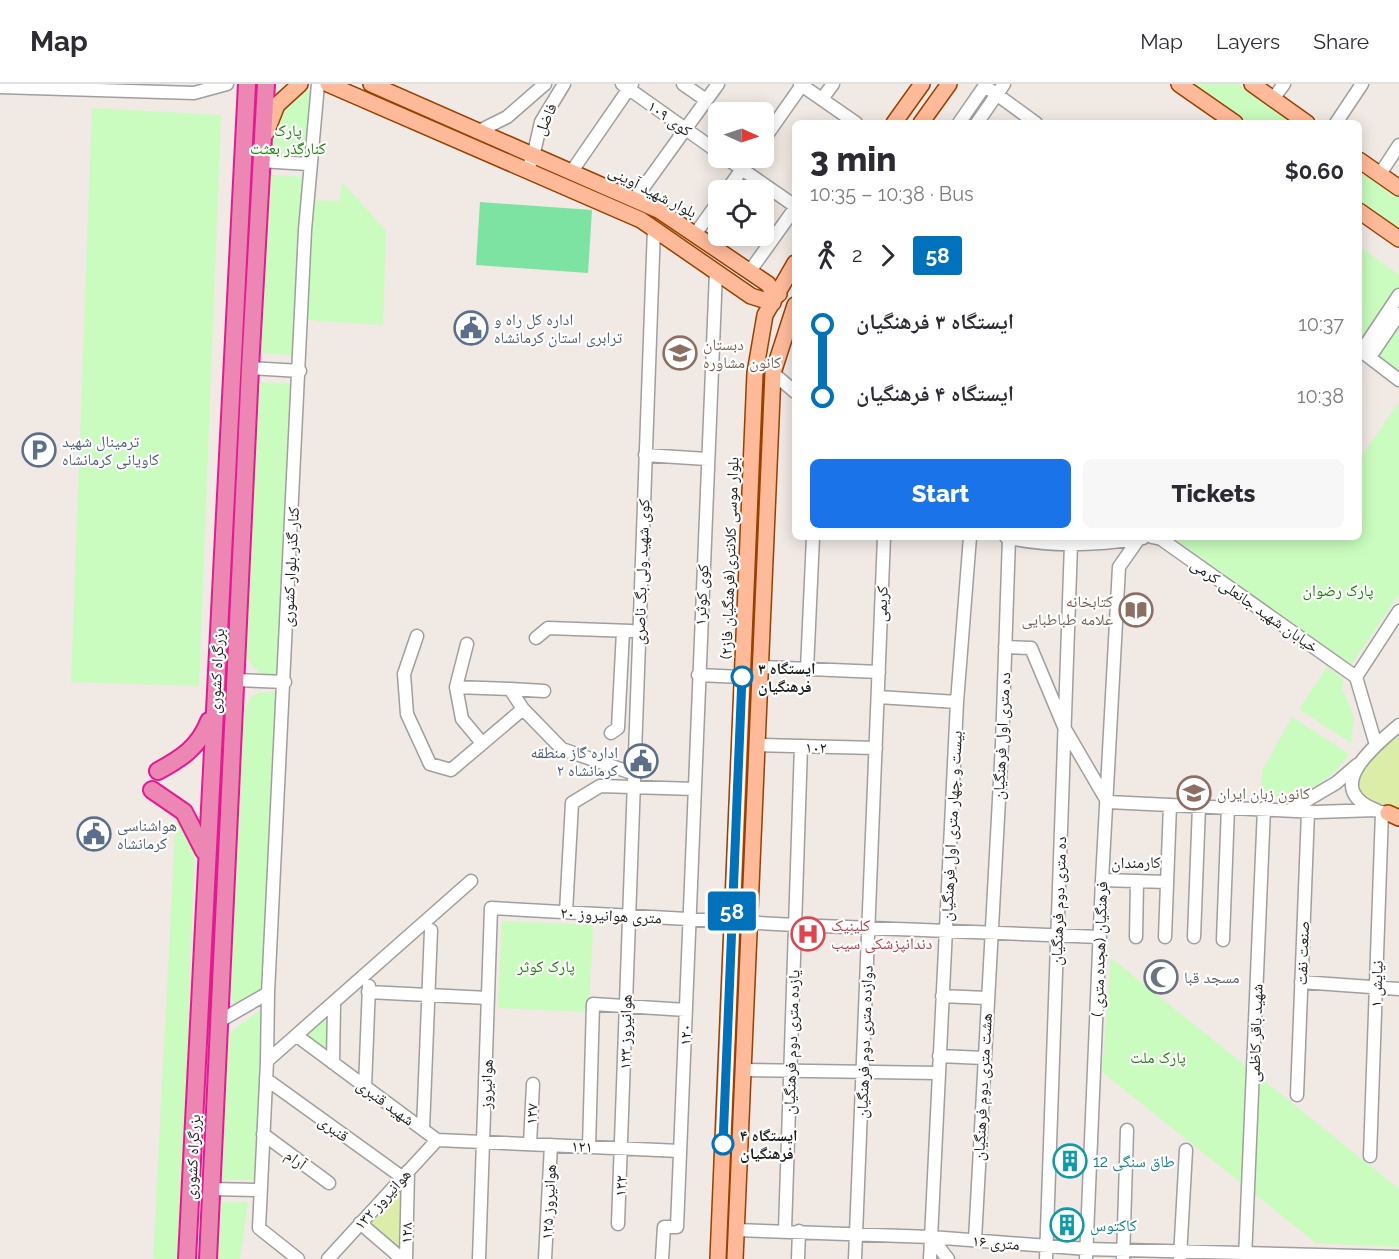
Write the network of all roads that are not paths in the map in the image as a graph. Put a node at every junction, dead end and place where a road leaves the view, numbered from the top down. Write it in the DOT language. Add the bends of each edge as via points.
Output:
graph roads {
  1 [pos="227,84"];
  2 [pos="247,84"];
  3 [pos="266,84"];
  4 [pos="300,84"];
  5 [pos="318,84"];
  6 [pos="328,84"];
  7 [pos="371,84"];
  8 [pos="545,84"];
  9 [pos="564,84"];
  10 [pos="684,84"];
  11 [pos="718,84"];
  12 [pos="832,84"];
  13 [pos="922,84"];
  14 [pos="949,84"];
  15 [pos="1179,84"];
  16 [pos="1252,84"];
  17 [pos="1284,84"];
  18 [pos="1362,84"];
  19 [pos="801,85"];
  20 [pos="986,85"];
  21 [pos="627,86"];
  22 [pos="0,87"];
  23 [pos="1000,89"];
  24 [pos="822,99"];
  25 [pos="1273,99"];
  26 [pos="706,100"];
  27 [pos="851,120"];
  28 [pos="896,120"];
  29 [pos="923,120"];
  30 [pos="961,120"];
  31 [pos="979,120"];
  32 [pos="1033,120"];
  33 [pos="1231,120"];
  34 [pos="1303,120"];
  35 [pos="1338,120"];
  36 [pos="774,124"];
  37 [pos="685,129"];
  38 [pos="477,132"];
  39 [pos="262,141"];
  40 [pos="708,145"];
  41 [pos="1399,145"];
  42 [pos="260,161"];
  43 [pos="1362,162"];
  44 [pos="530,163"];
  45 [pos="309,164"];
  46 [pos="742,169"];
  47 [pos="572,171"];
  48 [pos="1380,174"];
  49 [pos="734,180"];
  50 [pos="1399,188"];
  51 [pos="635,199"];
  52 [pos="792,205"];
  53 [pos="792,211"];
  54 [pos="708,216"];
  55 [pos="1362,217"];
  56 [pos="654,228"];
  57 [pos="696,233"];
  58 [pos="1399,239"];
  59 [pos="792,268"];
  60 [pos="716,272"];
  61 [pos="750,272"];
  62 [pos="792,280"];
  63 [pos="1399,295"];
  64 [pos="774,299"];
  65 [pos="792,314"];
  66 [pos="1399,314"];
  67 [pos="1363,353"];
  68 [pos="250,368"];
  69 [pos="300,371"];
  70 [pos="773,373"];
  71 [pos="1399,380"];
  72 [pos="792,389"];
  73 [pos="645,455"];
  74 [pos="707,459"];
  75 [pos="813,540"];
  76 [pos="884,540"];
  77 [pos="970,540"];
  78 [pos="1008,540"];
  79 [pos="1018,540"];
  80 [pos="1127,540"];
  81 [pos="1141,540"];
  82 [pos="1162,540"];
  83 [pos="1071,544"];
  84 [pos="1106,544"];
  85 [pos="1119,567"];
  86 [pos="1399,611"];
  87 [pos="623,631"];
  88 [pos="638,632"];
  89 [pos="417,636"];
  90 [pos="536,638"];
  91 [pos="467,644"];
  92 [pos="1005,646"];
  93 [pos="760,667"];
  94 [pos="807,669"];
  95 [pos="879,672"];
  96 [pos="698,675"];
  97 [pos="742,677"];
  98 [pos="1356,677"];
  99 [pos="234,680"];
  100 [pos="285,682"];
  101 [pos="456,687"];
  102 [pos="510,689"];
  103 [pos="544,691"];
  104 [pos="878,698"];
  105 [pos="957,702"];
  106 [pos="214,709"];
  107 [pos="523,709"];
  108 [pos="1399,725"];
  109 [pos="1065,729"];
  110 [pos="611,733"];
  111 [pos="482,743"];
  112 [pos="756,745"];
  113 [pos="1376,745"];
  114 [pos="211,746"];
  115 [pos="801,746"];
  116 [pos="876,748"];
  117 [pos="231,750"];
  118 [pos="1358,764"];
  119 [pos="158,771"];
  120 [pos="632,773"];
  121 [pos="632,787"];
  122 [pos="695,789"];
  123 [pos="152,790"];
  124 [pos="1108,802"];
  125 [pos="1170,805"];
  126 [pos="1199,806"];
  127 [pos="1228,807"];
  128 [pos="1264,808"];
  129 [pos="1292,809"];
  130 [pos="208,810"];
  131 [pos="228,811"];
  132 [pos="1308,812"];
  133 [pos="1389,813"];
  134 [pos="206,869"];
  135 [pos="1102,880"];
  136 [pos="471,881"];
  137 [pos="1137,881"];
  138 [pos="1167,882"];
  139 [pos="491,908"];
  140 [pos="566,912"];
  141 [pos="628,916"];
  142 [pos="689,918"];
  143 [pos="732,921"];
  144 [pos="749,922"];
  145 [pos="795,925"];
  146 [pos="869,929"];
  147 [pos="431,930"];
  148 [pos="945,932"];
  149 [pos="989,934"];
  150 [pos="1057,935"];
  151 [pos="1100,937"];
  152 [pos="1165,937"];
  153 [pos="1194,937"];
  154 [pos="1136,938"];
  155 [pos="1223,940"];
  156 [pos="370,972"];
  157 [pos="1301,982"];
  158 [pos="1376,987"];
  159 [pos="1399,989"];
  160 [pos="368,992"];
  161 [pos="268,993"];
  162 [pos="428,995"];
  163 [pos="942,996"];
  164 [pos="488,998"];
  165 [pos="986,998"];
  166 [pos="334,1005"];
  167 [pos="626,1006"];
  168 [pos="686,1010"];
  169 [pos="218,1022"];
  170 [pos="297,1036"];
  171 [pos="939,1056"];
  172 [pos="984,1058"];
  173 [pos="267,1061"];
  174 [pos="333,1063"];
  175 [pos="790,1069"];
  176 [pos="743,1070"];
  177 [pos="863,1071"];
  178 [pos="938,1073"];
  179 [pos="266,1079"];
  180 [pos="533,1084"];
  181 [pos="365,1087"];
  182 [pos="1297,1095"];
  183 [pos="423,1129"];
  184 [pos="1127,1130"];
  185 [pos="263,1134"];
  186 [pos="437,1140"];
  187 [pos="484,1142"];
  188 [pos="530,1144"];
  189 [pos="550,1145"];
  190 [pos="589,1147"];
  191 [pos="622,1148"];
  192 [pos="1186,1150"];
  193 [pos="680,1151"];
  194 [pos="1370,1156"];
  195 [pos="405,1174"];
  196 [pos="329,1183"];
  197 [pos="212,1189"];
  198 [pos="261,1190"];
  199 [pos="360,1223"];
  200 [pos="618,1224"];
  201 [pos="736,1230"];
  202 [pos="785,1230"];
  203 [pos="799,1231"];
  204 [pos="856,1233"];
  205 [pos="931,1237"];
  206 [pos="975,1240"];
  207 [pos="1047,1252"];
  208 [pos="1086,1254"];
  209 [pos="1123,1254"];
  210 [pos="1181,1255"];
  211 [pos="1245,1256"];
  212 [pos="1306,1257"];
  213 [pos="1327,1257"];
  214 [pos="1399,1257"];
  215 [pos="187,1259"];
  216 [pos="208,1259"];
  217 [pos="297,1259"];
  218 [pos="328,1259"];
  219 [pos="404,1259"];
  220 [pos="479,1259"];
  221 [pos="545,1259"];
  222 [pos="662,1259"];
  223 [pos="718,1259"];
  224 [pos="735,1259"];
  225 [pos="798,1259"];
  226 [pos="855,1259"];
  227 [pos="930,1259"];
  228 [pos="948,1259"];
  1 -- 22 [label="street" via="194,93"];
  2 -- 106 [label="highway, بزرگراه کشوری"];
  3 -- 39 [label="highway, بزرگراه کشوری"];
  4 -- 39 [label="main road" via="277,105"];
  5 -- 45 [label="street, کنار گذر بلوار کشوری"];
  6 -- 44 [label="main road, بلوار شهید آوینی"];
  7 -- 38 [label="main road, بلوار شهید آوینی"];
  8 -- 38 [label="street, فاضل" via="507,117"];
  9 -- 44 [label="street, فاضل" via="541,122"];
  10 -- 26 [label="street"];
  11 -- 26 [label="street"];
  12 -- 24 [label="street"];
  13 -- 28 [label="main road"];
  14 -- 29 [label="main road"];
  15 -- 33 [label="main road"];
  16 -- 25 [label="main road"];
  17 -- 25 [label="street"];
  18 -- 35 [label="street"];
  19 -- 24 [label="street"];
  19 -- 36 [label="street"];
  20 -- 23 [label="street"];
  20 -- 30 [label="street"];
  21 -- 37 [label="street, کوی ۱۰۹"];
  21 -- 47 [label="street"];
  23 -- 31 [label="street"];
  23 -- 32 [label="street"];
  24 -- 27 [label="street"];
  25 -- 34 [label="main road"];
  26 -- 37 [label="street"];
  37 -- 40 [label="street, کوی ۱۰۹"];
  37 -- 51 [label="street"];
  38 -- 44 [label="main road, بلوار شهید آوینی"];
  39 -- 42 [label="highway, بزرگراه کشوری"];
  41 -- 48 [label="street"];
  42 -- 45 [label="street"];
  42 -- 68 [label="highway, بزرگراه کشوری"];
  43 -- 48 [label="main road"];
  44 -- 47 [label="main road, بلوار شهید آوینی"];
  44 -- 56 [label="main road, بلوار شهید آوینی"];
  45 -- 69 [label="street, کنار گذر بلوار کشوری"];
  46 -- 49 [label="street"];
  46 -- 52 [label="street"];
  47 -- 51 [label="main road, بلوار شهید آوینی"];
  48 -- 50 [label="main road"];
  51 -- 57 [label="main road, بلوار شهید آوینی"];
  53 -- 61 [label="street"];
  54 -- 57 [label="street"];
  55 -- 58 [label="main road"];
  56 -- 60 [label="main road, بلوار شهید آوینی"];
  56 -- 73 [label="street, کوی شهید ولی بگ ناصری"];
  57 -- 61 [label="main road, بلوار شهید آوینی"];
  59 -- 64 [label="main road, بلوار موسی کلانتری(فرهنگیان فاز۲)"];
  60 -- 64 [label="main road, بلوار شهید آوینی" via="750,296 763,301"];
  60 -- 74 [label="street, کوی کوثر۱"];
  61 -- 64 [label="main road, بلوار شهید آوینی" via="771,288"];
  62 -- 64 [label="main road"];
  63 -- 67 [label="street"];
  64 -- 70 [label="main road" via="766,356"];
  64 -- 97 [label="main road, بلوار موسی کلانتری(فرهنگیان فاز۲)" via="759,338 755,373"];
  65 -- 70 [label="main road"];
  66 -- 67 [label="street"];
  67 -- 71 [label="street"];
  68 -- 69 [label="street"];
  68 -- 99 [label="highway, بزرگراه کشوری"];
  69 -- 100 [label="street, کنار گذر بلوار کشوری"];
  70 -- 72 [label="street"];
  70 -- 93 [label="main road"];
  73 -- 74 [label="street"];
  73 -- 88 [label="street, کوی شهید ولی بگ ناصری"];
  74 -- 96 [label="street, کوی کوثر۱"];
  75 -- 94 [label="street"];
  76 -- 95 [label="street, کریمی"];
  77 -- 105 [label="street, بیست و چهار متری اول فرهنگیان"];
  78 -- 92 [label="street, ده متری اول فرهنگیان"];
  79 -- 83 [label="street"];
  80 -- 84 [label="street"];
  81 -- 85 [label="street"];
  82 -- 98 [label="street, خیابان شهید جانعلی کرمی"];
  83 -- 84 [label="street"];
  83 -- 109 [label="street, ده متری دوم فرهنگیان"];
  84 -- 85 [label="street"];
  85 -- 124 [label="street, فرهنگیان (هجده متری )"];
  86 -- 98 [label="street"];
  87 -- 88 [label="street"];
  87 -- 90 [label="street" via="548,628"];
  87 -- 110 [label="street" via="618,728"];
  88 -- 120 [label="street, کوی شهید ولی بگ ناصری"];
  89 -- 111 [label="street" via="404,674 406,714 430,764 451,770"];
  91 -- 101 [label="street"];
  92 -- 109 [label="street" via="1031,648"];
  92 -- 149 [label="street, ده متری اول فرهنگیان"];
  93 -- 94 [label="street"];
  93 -- 112 [label="main road"];
  94 -- 95 [label="street"];
  95 -- 104 [label="street, دوازده متری دوم فرهنگیان"];
  96 -- 97 [label="street"];
  96 -- 122 [label="street, کوی کوثر۱"];
  97 -- 143 [label="main road, بلوار موسی کلانتری(فرهنگیان فاز۲)"];
  98 -- 113 [label="street"];
  99 -- 100 [label="street"];
  99 -- 117 [label="highway, بزرگراه کشوری"];
  100 -- 161 [label="street, کنار گذر بلوار کشوری"];
  101 -- 102 [label="street"];
  101 -- 111 [label="street" via="462,719"];
  102 -- 103 [label="street"];
  102 -- 107 [label="street"];
  104 -- 105 [label="street"];
  104 -- 116 [label="street, دوازده متری دوم فرهنگیان"];
  105 -- 148 [label="street, بیست و چهار متری اول فرهنگیان"];
  106 -- 114 [label="highway, بزرگراه کشوری"];
  106 -- 119 [label="highway" via="197,744"];
  107 -- 111 [label="street"];
  107 -- 120 [label="street" via="562,749"];
  108 -- 113 [label="street"];
  109 -- 124 [label="street"];
  109 -- 150 [label="street, ده متری دوم فرهنگیان"];
  112 -- 115 [label="street, ۱۰۲"];
  112 -- 144 [label="main road"];
  113 -- 118 [label="street"];
  114 -- 117 [label="highway" via="220,756"];
  114 -- 130 [label="highway, بزرگراه کشوری"];
  115 -- 116 [label="street, ۱۰۲"];
  115 -- 145 [label="street, یازده متری دوم فرهنگیان"];
  116 -- 146 [label="street, دوازده متری دوم فرهنگیان"];
  117 -- 131 [label="highway, بزرگراه کشوری"];
  118 -- 129 [label="street" via="1336,783"];
  118 -- 133 [label="street" via="1351,781 1355,795 1363,805"];
  120 -- 121 [label="street, کوی شهید ولی بگ ناصری"];
  121 -- 122 [label="street"];
  121 -- 140 [label="street" via="600,786 572,803"];
  121 -- 141 [label="street, کوی شهید ولی بگ ناصری"];
  122 -- 142 [label="street, کوی کوثر۱"];
  123 -- 134 [label="highway" via="184,812 204,852"];
  124 -- 125 [label="street"];
  124 -- 135 [label="street, فرهنگیان (هجده متری )"];
  125 -- 126 [label="street"];
  125 -- 138 [label="street, کارمندان"];
  126 -- 127 [label="street"];
  126 -- 153 [label="street"];
  127 -- 128 [label="street"];
  127 -- 155 [label="street"];
  128 -- 129 [label="street"];
  128 -- 211 [label="street, شهید باقر کاظمی"];
  129 -- 132 [label="street"];
  130 -- 131 [label="highway" via="221,802"];
  130 -- 134 [label="highway, بزرگراه کشوری"];
  131 -- 169 [label="highway, بزرگراه کشوری"];
  132 -- 133 [label="street"];
  132 -- 157 [label="street, صنعت نفت"];
  133 -- 158 [label="street, نیایش ۱"];
  134 -- 215 [label="highway, بزرگراه کشوری"];
  135 -- 137 [label="street, کارمندان"];
  135 -- 151 [label="street, فرهنگیان (هجده متری )"];
  136 -- 156 [label="street"];
  137 -- 138 [label="street, کارمندان"];
  137 -- 154 [label="street"];
  138 -- 152 [label="street"];
  139 -- 140 [label="street, ۲۰ متری هوانیروز"];
  139 -- 164 [label="street, هوانیروز"];
  140 -- 141 [label="street, ۲۰ متری هوانیروز"];
  141 -- 142 [label="street, ۲۰ متری هوانیروز"];
  141 -- 167 [label="street, ۱۲۳ هوانیروز"];
  142 -- 143 [label="street, ۲۰ متری هوانیروز"];
  142 -- 168 [label="street, ۱۲۰"];
  143 -- 144 [label="street, ۲۰ متری هوانیروز"];
  143 -- 223 [label="main road, بلوار موسی کلانتری(فرهنگیان فاز۲)"];
  144 -- 145 [label="street, ۲۰ متری هوانیروز"];
  144 -- 176 [label="main road"];
  145 -- 146 [label="street, ۲۰ متری هوانیروز"];
  145 -- 175 [label="street, یازده متری دوم فرهنگیان"];
  146 -- 148 [label="street, ۲۰ متری هوانیروز"];
  146 -- 177 [label="street, دوازده متری دوم فرهنگیان"];
  147 -- 162 [label="street"];
  148 -- 149 [label="street, ۲۰ متری هوانیروز"];
  148 -- 163 [label="street, بیست و چهار متری اول فرهنگیان"];
  149 -- 150 [label="street, ۲۰ متری هوانیروز"];
  149 -- 165 [label="street, هشت متری دوم فرهنگیان"];
  150 -- 151 [label="street, ۲۰ متری هوانیروز"];
  150 -- 207 [label="street, ده متری دوم فرهنگیان"];
  151 -- 208 [label="street, فرهنگیان (هجده متری )"];
  156 -- 160 [label="street"];
  156 -- 166 [label="street"];
  157 -- 158 [label="street"];
  157 -- 182 [label="street, صنعت نفت"];
  158 -- 159 [label="street"];
  158 -- 194 [label="street, نیایش ۱"];
  160 -- 162 [label="street"];
  160 -- 181 [label="street"];
  161 -- 169 [label="street"];
  161 -- 173 [label="street, کنار گذر بلوار کشوری"];
  162 -- 164 [label="street"];
  162 -- 183 [label="street"];
  163 -- 165 [label="street"];
  163 -- 171 [label="street, بیست و چهار متری اول فرهنگیان"];
  164 -- 187 [label="street, هوانیروز"];
  165 -- 172 [label="street, هشت متری دوم فرهنگیان"];
  166 -- 170 [label="street"];
  166 -- 174 [label="street"];
  167 -- 168 [label="street"];
  167 -- 190 [label="street, ۱۲۳ هوانیروز" via="593,1004"];
  167 -- 191 [label="street, ۱۲۳ هوانیروز"];
  168 -- 193 [label="street, ۱۲۰"];
  169 -- 197 [label="highway, بزرگراه کشوری"];
  170 -- 173 [label="street"];
  170 -- 174 [label="street, شهید قنبری"];
  171 -- 172 [label="street"];
  171 -- 178 [label="street, بیست و چهار متری اول فرهنگیان"];
  172 -- 206 [label="street, هشت متری دوم فرهنگیان"];
  173 -- 179 [label="street, کنار گذر بلوار کشوری"];
  174 -- 181 [label="street, شهید قنبری"];
  175 -- 176 [label="street"];
  175 -- 177 [label="street"];
  175 -- 202 [label="street, یازده متری دوم فرهنگیان"];
  176 -- 201 [label="main road"];
  177 -- 178 [label="street"];
  177 -- 204 [label="street, دوازده متری دوم فرهنگیان"];
  178 -- 205 [label="street, بیست و چهار متری اول فرهنگیان"];
  179 -- 185 [label="street, کنار گذر بلوار کشوری"];
  179 -- 195 [label="street, قنبری"];
  180 -- 188 [label="street, ۱۲۷"];
  181 -- 183 [label="street, شهید قنبری"];
  183 -- 186 [label="street, شهید قنبری"];
  184 -- 209 [label="street"];
  185 -- 196 [label="street, آرام"];
  185 -- 198 [label="street, کنار گذر بلوار کشوری"];
  186 -- 187 [label="street"];
  186 -- 195 [label="street, هوانیروز ۱۳۲"];
  187 -- 188 [label="street, ۱۲۱"];
  187 -- 220 [label="street, هوانیروز"];
  188 -- 189 [label="street, ۱۲۱"];
  189 -- 190 [label="street, ۱۲۱"];
  189 -- 221 [label="street, هوانیروز ۱۲۵"];
  190 -- 191 [label="street, ۱۲۱"];
  191 -- 193 [label="street, ۱۲۱"];
  191 -- 200 [label="street, ۱۲۲"];
  192 -- 210 [label="street"];
  193 -- 222 [label="street, ۱۲۰" via="677,1227 664,1227"];
  195 -- 199 [label="street, هوانیروز ۱۳۲"];
  195 -- 219 [label="street, ۱۲۸"];
  197 -- 198 [label="street"];
  197 -- 216 [label="highway, بزرگراه کشوری"];
  198 -- 217 [label="street, کنار گذر بلوار کشوری" via="259,1228"];
  199 -- 218 [label="street, هوانیروز ۱۳۲"];
  199 -- 219 [label="street"];
  201 -- 202 [label="street, ۱۶ متری"];
  201 -- 224 [label="main road"];
  202 -- 203 [label="street, ۱۶ متری"];
  203 -- 204 [label="street, ۱۶ متری"];
  203 -- 225 [label="street"];
  204 -- 205 [label="street, ۱۶ متری"];
  204 -- 226 [label="street, دوازده متری دوم فرهنگیان"];
  205 -- 206 [label="street, ۱۶ متری"];
  205 -- 227 [label="street, بیست و چهار متری اول فرهنگیان"];
  205 -- 228 [label="street"];
  206 -- 207 [label="street, ۱۶ متری"];
  207 -- 208 [label="street, ۱۶ متری"];
  208 -- 209 [label="street, ۱۶ متری"];
  209 -- 210 [label="street, ۱۶ متری"];
  210 -- 211 [label="street, ۱۶ متری"];
  211 -- 212 [label="street, ۱۶ متری"];
  212 -- 213 [label="street, ۱۶ متری"];
  213 -- 214 [label="street, ۱۶ متری"];
}
